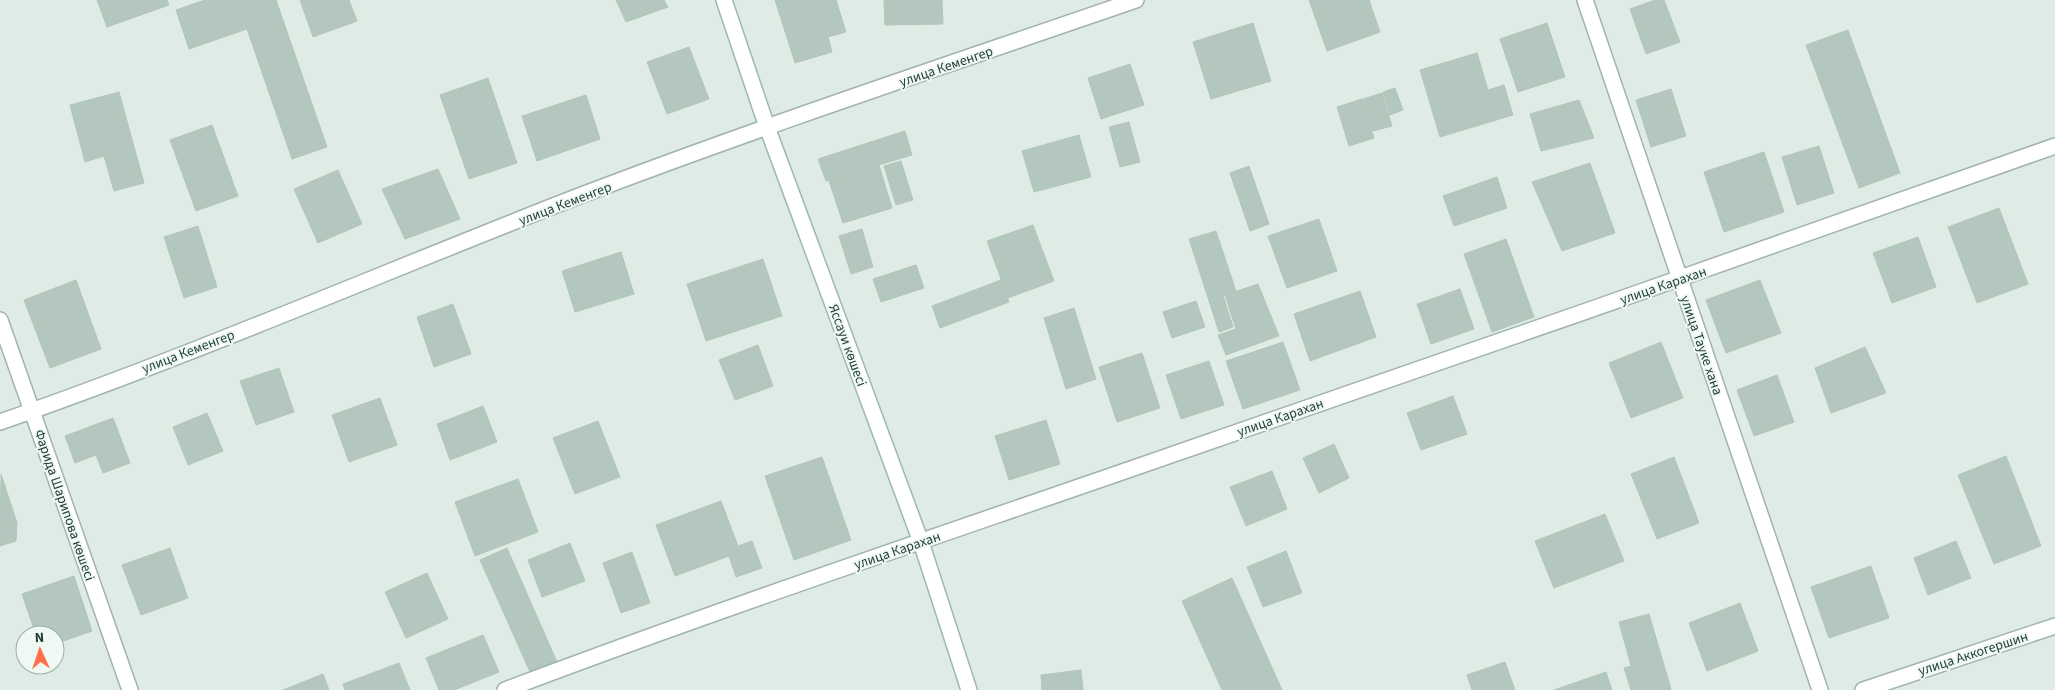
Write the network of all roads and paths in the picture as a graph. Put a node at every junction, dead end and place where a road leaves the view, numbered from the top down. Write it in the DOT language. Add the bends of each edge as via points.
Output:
graph roads {
  1 [pos="724,0"];
  2 [pos="1136,0"];
  3 [pos="1585,0"];
  4 [pos="767,128"];
  5 [pos="2055,146"];
  6 [pos="1679,279"];
  7 [pos="0,320"];
  8 [pos="32,411"];
  9 [pos="0,422"];
  10 [pos="921,542"];
  11 [pos="2055,626"];
  12 [pos="130,690"];
  13 [pos="505,690"];
  14 [pos="969,690"];
  15 [pos="1820,690"];
  16 [pos="1864,690"];
  1 -- 4 [label="street, Яссауи көшесі"];
  2 -- 4 [label="street, улица Кеменгер"];
  3 -- 6 [label="street, улица Тауке хана"];
  4 -- 8 [label="street, улица Кеменгер" via="579,196 279,317"];
  4 -- 10 [label="street, Яссауи көшесі"];
  5 -- 6 [label="street, улица Карахан"];
  6 -- 10 [label="street, улица Карахан"];
  6 -- 15 [label="street, улица Тауке хана"];
  7 -- 8 [label="street, Фарида Шарипова көшесі"];
  8 -- 9 [label="street, улица Кеменгер"];
  8 -- 12 [label="street, Фарида Шарипова көшесі"];
  10 -- 13 [label="street, улица Карахан"];
  10 -- 14 [label="street, Яссауи көшесі"];
  11 -- 16 [label="street, улица Аккогершин"];
}
